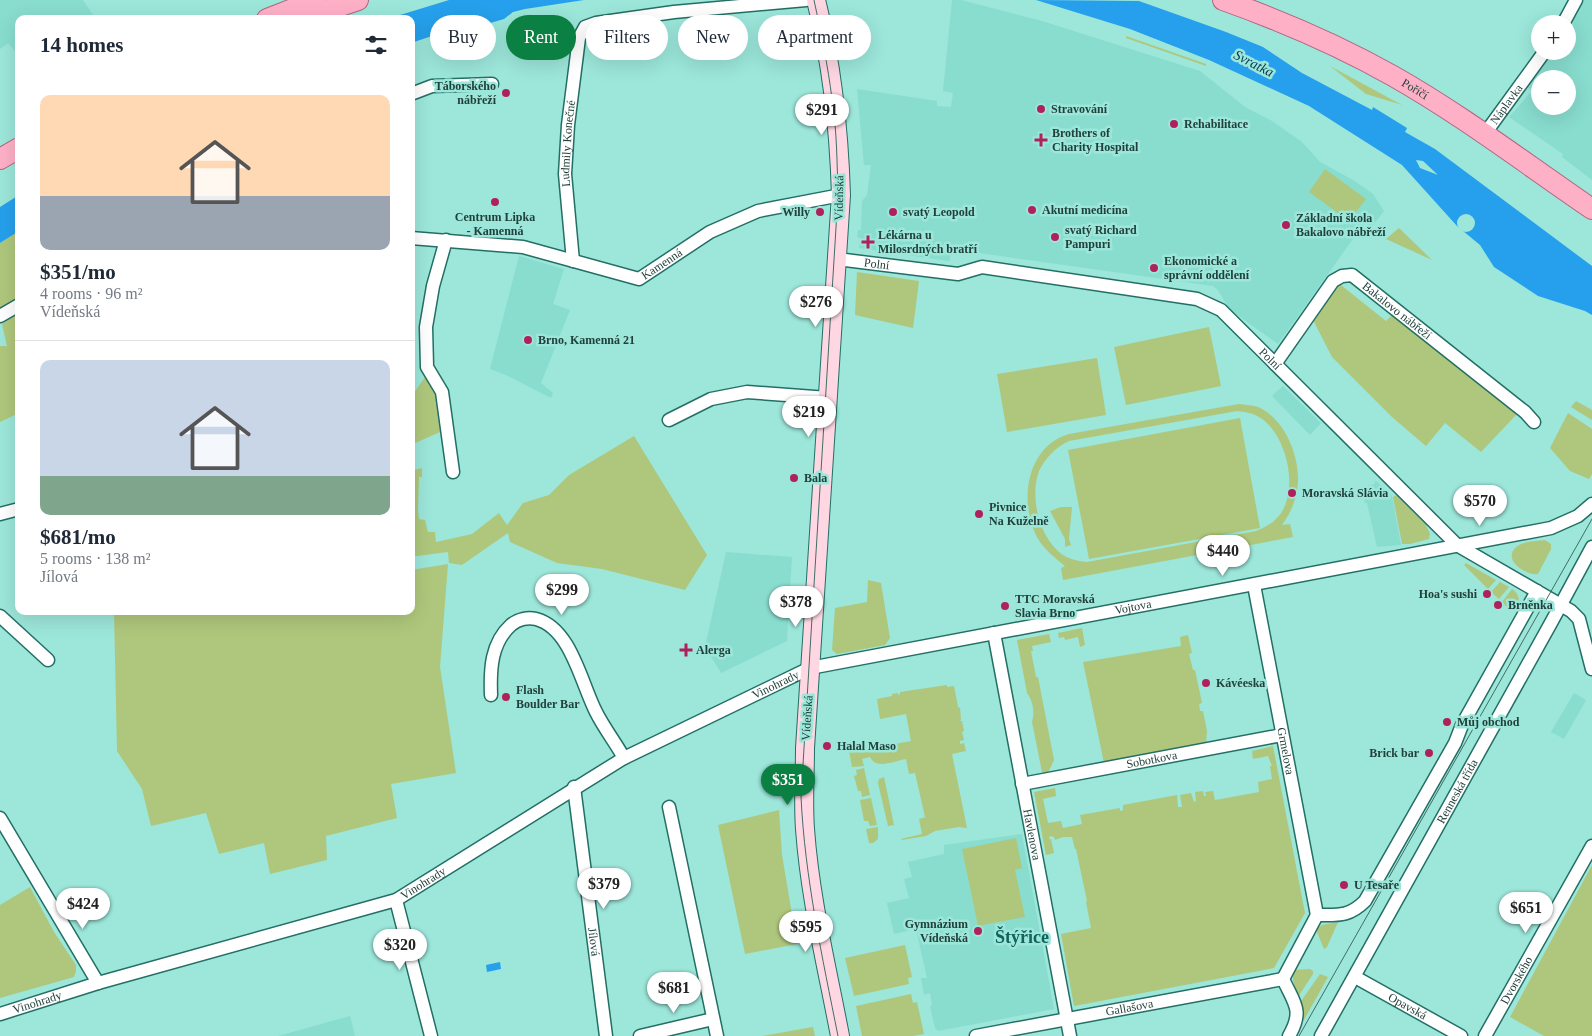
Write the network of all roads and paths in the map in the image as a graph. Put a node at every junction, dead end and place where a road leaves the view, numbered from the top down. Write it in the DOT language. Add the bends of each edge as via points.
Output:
graph roads {
  1 [pos="316,0"];
  2 [pos="358,0"];
  3 [pos="806,0"];
  4 [pos="816,0"];
  5 [pos="1223,0"];
  6 [pos="1260,0"];
  7 [pos="1576,0"];
  8 [pos="277,15"];
  9 [pos="314,15"];
  10 [pos="1568,15"];
  11 [pos="1539,60"];
  12 [pos="492,84"];
  13 [pos="415,92"];
  14 [pos="1488,130"];
  15 [pos="15,150"];
  16 [pos="0,159"];
  17 [pos="15,165"];
  18 [pos="0,174"];
  19 [pos="1592,194"];
  20 [pos="841,195"];
  21 [pos="1592,209"];
  22 [pos="415,238"];
  23 [pos="446,240"];
  24 [pos="837,259"];
  25 [pos="573,261"];
  26 [pos="15,307"];
  27 [pos="0,316"];
  28 [pos="1275,364"];
  29 [pos="828,398"];
  30 [pos="669,420"];
  31 [pos="1534,422"];
  32 [pos="453,472"];
  33 [pos="1592,504"];
  34 [pos="1457,545"];
  35 [pos="1592,546"];
  36 [pos="1254,585"];
  37 [pos="1537,591"];
  38 [pos="1561,605"];
  39 [pos="0,616"];
  40 [pos="994,634"];
  41 [pos="48,660"];
  42 [pos="810,668"];
  43 [pos="1592,669"];
  44 [pos="491,695"];
  45 [pos="1282,735"];
  46 [pos="624,758"];
  47 [pos="1022,784"];
  48 [pos="574,787"];
  49 [pos="669,807"];
  50 [pos="0,818"];
  51 [pos="1592,846"];
  52 [pos="396,900"];
  53 [pos="1317,915"];
  54 [pos="1355,977"];
  55 [pos="1283,979"];
  56 [pos="98,983"];
  57 [pos="0,1014"];
  58 [pos="713,1019"];
  59 [pos="1066,1019"];
  60 [pos="431,1036"];
  61 [pos="606,1036"];
  62 [pos="640,1036"];
  63 [pos="717,1036"];
  64 [pos="840,1036"];
  65 [pos="976,1036"];
  66 [pos="1070,1036"];
  67 [pos="1289,1036"];
  68 [pos="1321,1036"];
  69 [pos="1461,1036"];
  70 [pos="1485,1036"];
  1 -- 8 [label="main road"];
  2 -- 9 [label="main road"];
  3 -- 25 [label="street, Ludmily Konečné" via="674,12 596,23 585,28 579,38 565,174"];
  4 -- 20 [label="main road, Vídeňská" via="835,101"];
  5 -- 14 [label="main road, Poříčí" via="1307,32 1346,51"];
  6 -- 14 [label="main road, Poříčí" via="1311,20 1398,64 1442,91"];
  7 -- 10 [label="street"];
  11 -- 14 [label="street, Náplavka"];
  12 -- 13 [label="street" via="432,86"];
  14 -- 19 [label="main road, Poříčí"];
  14 -- 21 [label="main road, Poříčí"];
  15 -- 16 [label="main road"];
  17 -- 18 [label="main road"];
  20 -- 24 [label="main road, Vídeňská"];
  20 -- 25 [label="street, Kamenná" via="758,211 710,232 639,279"];
  22 -- 23 [label="street, Kamenná"];
  23 -- 25 [label="street, Kamenná" via="523,248"];
  23 -- 32 [label="street" via="426,327 427,367 442,392"];
  24 -- 28 [label="street, Polní" via="958,274 982,267 1197,299 1221,310"];
  24 -- 29 [label="main road, Vídeňská"];
  26 -- 27 [label="street"];
  28 -- 31 [label="street, Bakalovo nábřeží" via="1333,282 1342,276 1352,275"];
  28 -- 34 [label="street, Polní"];
  29 -- 30 [label="street" via="747,392 710,399"];
  29 -- 42 [label="main road, Vídeňská"];
  33 -- 34 [label="street" via="1578,516 1551,528"];
  34 -- 36 [label="street, Vojtova"];
  34 -- 37 [label="street, Polní"];
  35 -- 38 [label="street, Renneská třída"];
  36 -- 40 [label="street, Vojtova"];
  36 -- 45 [label="street, Grmelova"];
  37 -- 38 [label="street, Polní"];
  37 -- 53 [label="street" via="1365,901 1357,910 1345,915"];
  38 -- 43 [label="street, Polní" via="1579,619"];
  38 -- 54 [label="street, Renneská třída"];
  39 -- 41 [label="street"];
  40 -- 42 [label="street, Vojtova"];
  40 -- 47 [label="street, Havlenova"];
  42 -- 46 [label="street, Vinohrady"];
  42 -- 64 [label="main road, Vídeňská" via="805,748 808,863"];
  44 -- 46 [label="street" via="492,659 498,641 507,629 514,623 531,618 549,623 566,642 596,712"];
  45 -- 47 [label="street, Sobotkova"];
  45 -- 53 [label="street, Grmelova"];
  46 -- 48 [label="street, Vinohrady"];
  47 -- 59 [label="street, Havlenova"];
  48 -- 52 [label="street, Vinohrady"];
  48 -- 61 [label="street, Jílová"];
  49 -- 58 [label="street"];
  50 -- 56 [label="street"];
  51 -- 70 [label="street, Dvorského"];
  52 -- 56 [label="street, Vinohrady"];
  52 -- 60 [label="street"];
  53 -- 55 [label="street"];
  54 -- 68 [label="street, Renneská třída"];
  54 -- 69 [label="street, Opavská"];
  55 -- 59 [label="street, Gallašova"];
  55 -- 67 [label="street" via="1297,1011"];
  56 -- 57 [label="street, Vinohrady"];
  58 -- 62 [label="street"];
  58 -- 63 [label="street"];
  59 -- 65 [label="street, Gallašova"];
  59 -- 66 [label="street, Havlenova"];
}
